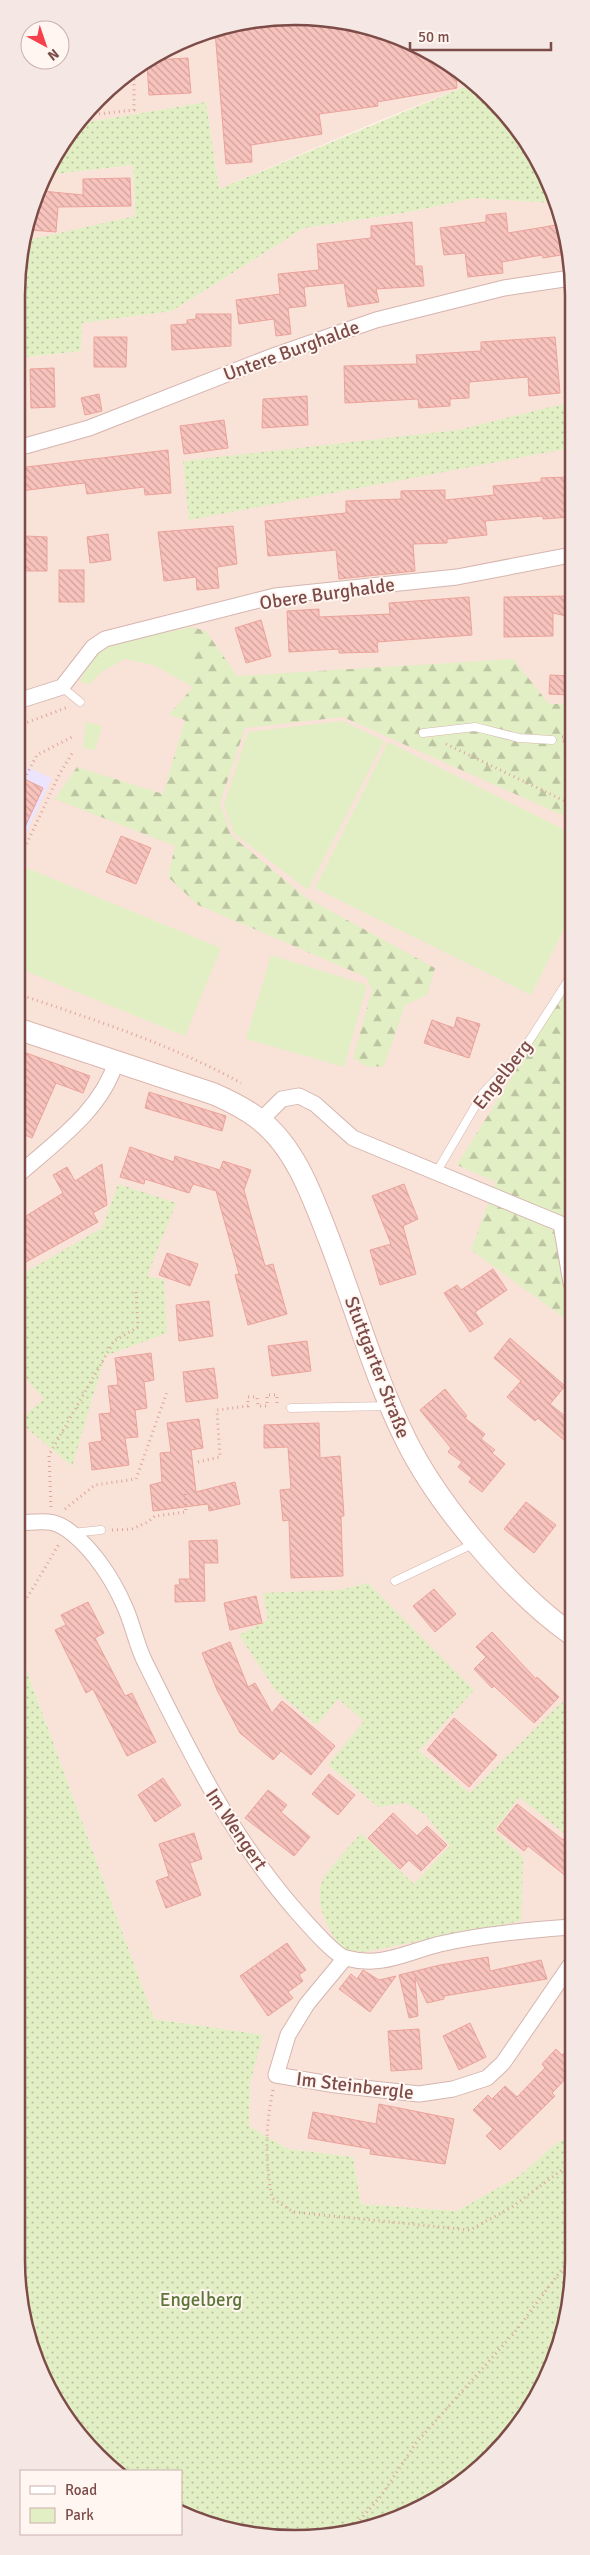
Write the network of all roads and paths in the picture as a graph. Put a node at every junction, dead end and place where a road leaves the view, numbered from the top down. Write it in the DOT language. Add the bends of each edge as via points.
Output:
graph roads {
  1 [pos="134,79"];
  2 [pos="94,114"];
  3 [pos="564,279"];
  4 [pos="25,446"];
  5 [pos="565,556"];
  6 [pos="62,687"];
  7 [pos="25,699"];
  8 [pos="80,702"];
  9 [pos="25,723"];
  10 [pos="423,733"];
  11 [pos="72,737"];
  12 [pos="552,740"];
  13 [pos="74,752"];
  14 [pos="25,777"];
  15 [pos="565,801"];
  16 [pos="25,847"];
  17 [pos="565,985"];
  18 [pos="25,996"];
  19 [pos="25,1030"];
  20 [pos="116,1062"];
  21 [pos="243,1084"];
  22 [pos="261,1120"];
  23 [pos="25,1169"];
  24 [pos="436,1173"];
  25 [pos="565,1248"];
  26 [pos="136,1292"];
  27 [pos="167,1392"];
  28 [pos="391,1406"];
  29 [pos="291,1408"];
  30 [pos="198,1462"];
  31 [pos="185,1490"];
  32 [pos="51,1520"];
  33 [pos="25,1522"];
  34 [pos="101,1530"];
  35 [pos="69,1531"];
  36 [pos="476,1542"];
  37 [pos="395,1581"];
  38 [pos="25,1602"];
  39 [pos="565,1630"];
  40 [pos="565,1927"];
  41 [pos="344,1958"];
  42 [pos="565,1973"];
  43 [pos="276,2075"];
  44 [pos="565,2167"];
  45 [pos="565,2265"];
  46 [pos="357,2523"];
  1 -- 2 [label="path" via="134,110"];
  3 -- 4 [label="street, Untere Burghalde" via="504,288 376,320 273,356 89,428"];
  5 -- 6 [label="street, Obere Burghalde" via="457,577 275,596 105,639 93,647"];
  6 -- 7 [label="street"];
  6 -- 8 [label="lane"];
  8 -- 9 [label="path"];
  10 -- 12 [label="lane" via="475,727 520,738"];
  10 -- 15 [label="path"];
  11 -- 14 [label="path" via="37,755"];
  13 -- 16 [label="path" via="60,773"];
  17 -- 24 [label="lane, Engelberg" via="522,1052 483,1093"];
  18 -- 21 [label="path" via="201,1060"];
  19 -- 20 [label="main road, Stuttgarter Straße"];
  20 -- 22 [label="main road, Stuttgarter Straße" via="214,1094"];
  20 -- 23 [label="street" via="110,1081 91,1108"];
  22 -- 24 [label="street" via="282,1099 299,1096 315,1104 353,1138"];
  22 -- 28 [label="main road, Stuttgarter Straße" via="282,1143 300,1171 317,1208"];
  24 -- 25 [label="street" via="561,1224"];
  26 -- 32 [label="path" via="138,1327 114,1341 49,1455"];
  27 -- 32 [label="path" via="136,1479 95,1485"];
  28 -- 29 [label="lane"];
  28 -- 36 [label="main road, Stuttgarter Straße" via="407,1442 436,1489"];
  29 -- 30 [label="path" via="277,1408 277,1396 267,1396 267,1406 258,1406 257,1397 248,1396 248,1406 218,1410 220,1457"];
  31 -- 34 [label="path" via="186,1512 155,1516 132,1528"];
  32 -- 33 [label="street"];
  32 -- 35 [label="street, Im Wengert"];
  34 -- 35 [label="lane"];
  35 -- 38 [label="path"];
  35 -- 41 [label="street, Im Wengert" via="97,1558 124,1605 141,1654 204,1780 251,1854 317,1934"];
  36 -- 37 [label="lane"];
  36 -- 39 [label="main road, Stuttgarter Straße" via="505,1575"];
  40 -- 41 [label="street" via="520,1930 439,1944 381,1962"];
  41 -- 43 [label="street, Im Steinbergle" via="307,2004 288,2035"];
  42 -- 43 [label="street, Im Steinbergle" via="503,2063 487,2078 453,2089 419,2094"];
  43 -- 44 [label="path" via="266,2127 268,2176 272,2198 293,2212 470,2230 512,2207"];
  45 -- 46 [label="path" via="515,2332 416,2443 381,2496"];
}
